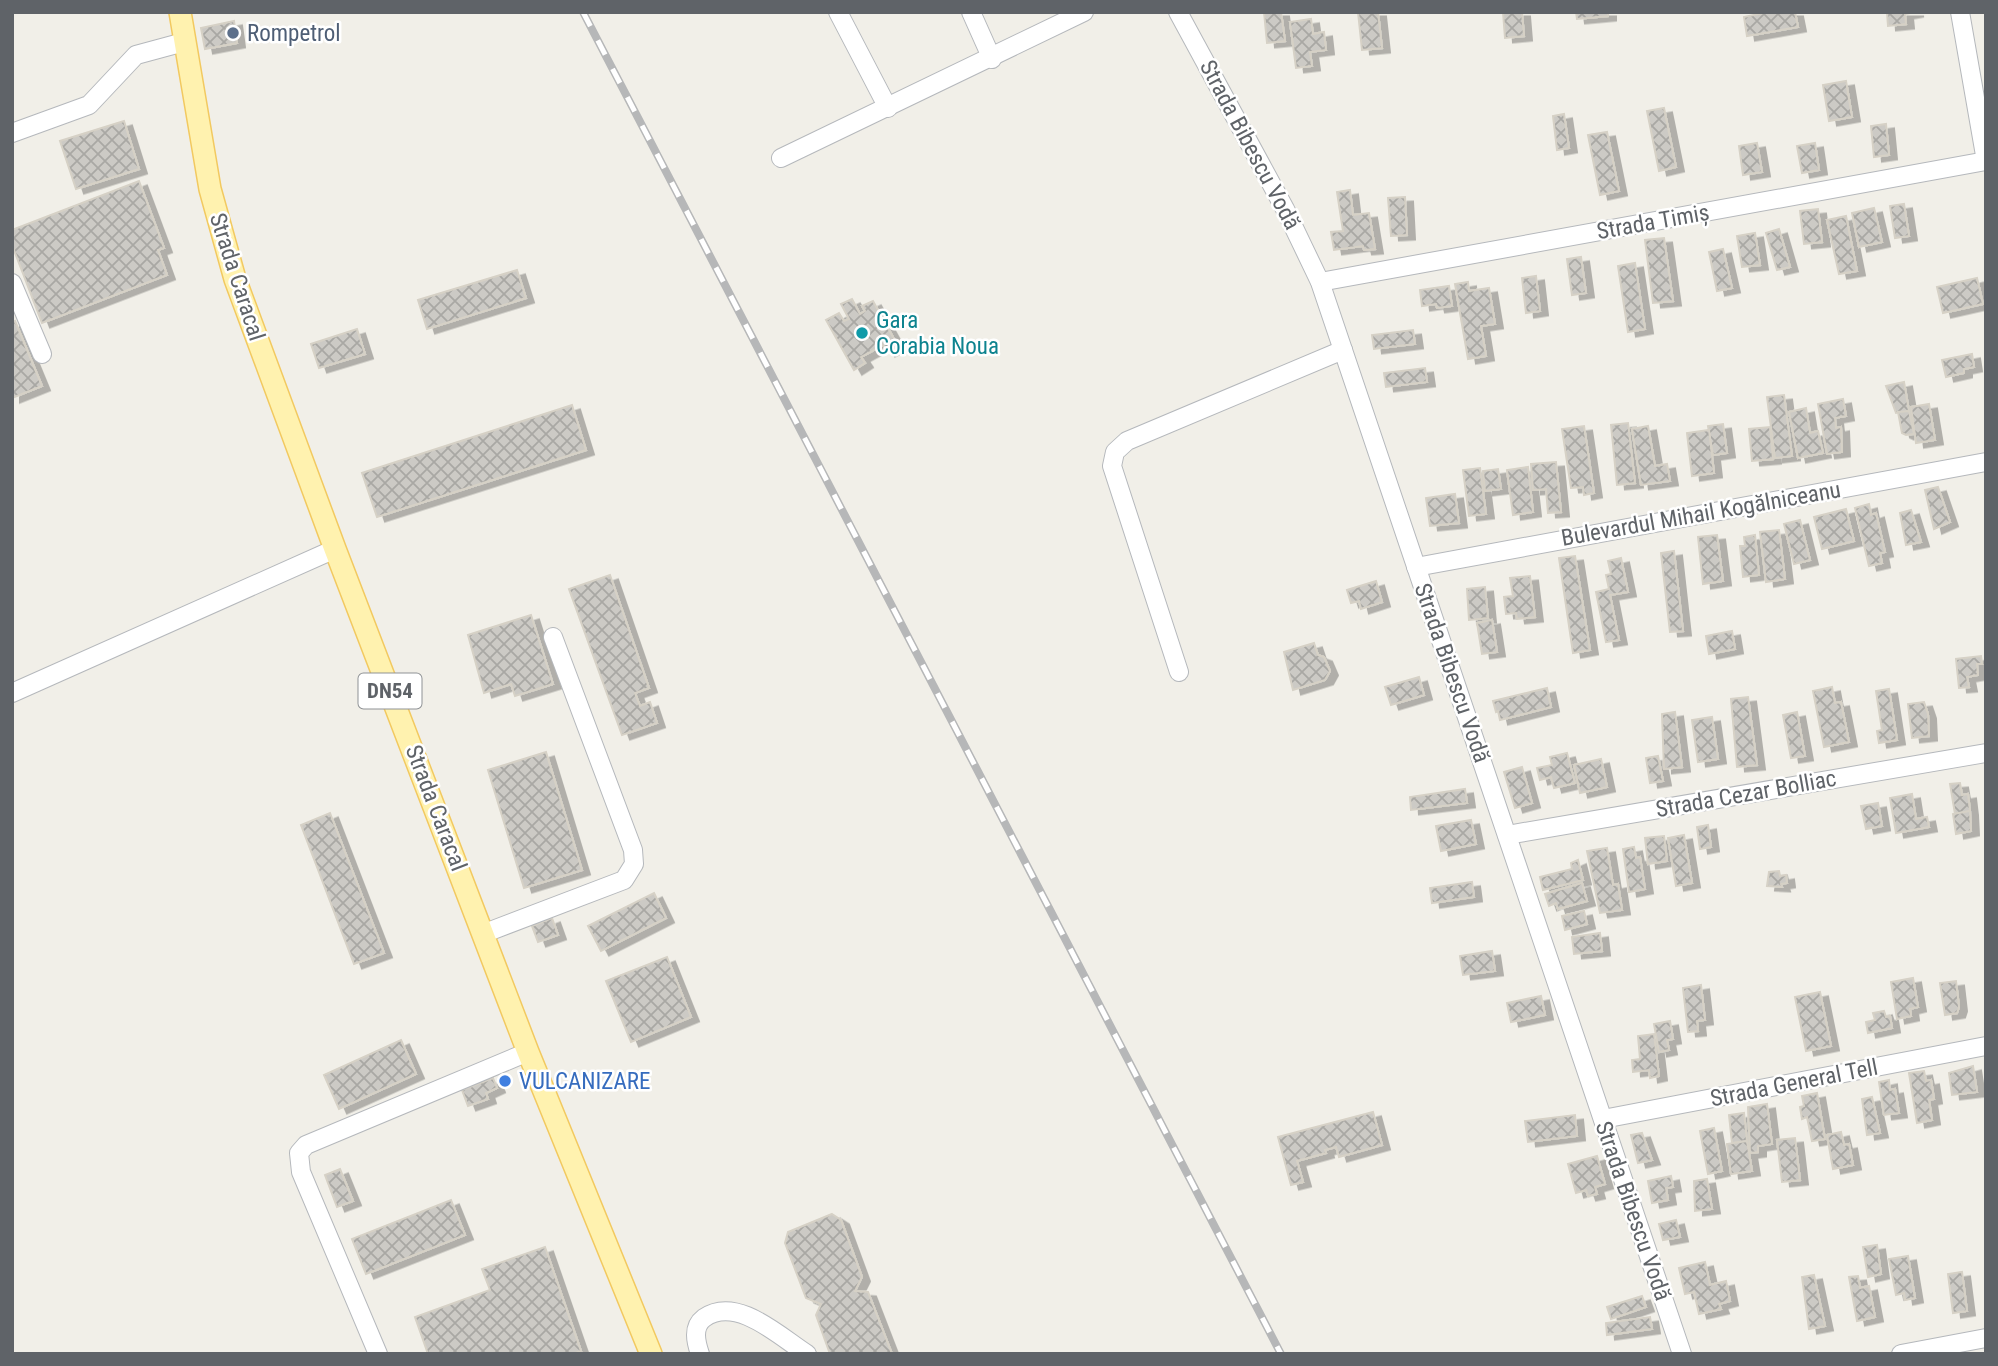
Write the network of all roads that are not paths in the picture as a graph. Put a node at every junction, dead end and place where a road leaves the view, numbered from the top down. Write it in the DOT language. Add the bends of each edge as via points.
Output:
graph roads {
  1 [pos="180,12"];
  2 [pos="838,12"];
  3 [pos="971,12"];
  4 [pos="1084,12"];
  5 [pos="1178,12"];
  6 [pos="1960,12"];
  7 [pos="184,43"];
  8 [pos="992,59"];
  9 [pos="888,108"];
  10 [pos="12,133"];
  11 [pos="781,158"];
  12 [pos="1986,161"];
  13 [pos="1320,282"];
  14 [pos="12,283"];
  15 [pos="1343,350"];
  16 [pos="42,354"];
  17 [pos="1986,462"];
  18 [pos="335,549"];
  19 [pos="1416,567"];
  20 [pos="553,637"];
  21 [pos="1179,672"];
  22 [pos="12,693"];
  23 [pos="1986,753"];
  24 [pos="1507,835"];
  25 [pos="485,933"];
  26 [pos="1986,1046"];
  27 [pos="528,1052"];
  28 [pos="1603,1119"];
  29 [pos="1986,1338"];
  30 [pos="378,1354"];
  31 [pos="651,1354"];
  32 [pos="700,1354"];
  33 [pos="807,1354"];
  34 [pos="1682,1354"];
  35 [pos="1901,1354"];
  1 -- 7 [label="main road, Strada Caracal / DN54"];
  2 -- 9 [label="street"];
  3 -- 8 [label="street"];
  4 -- 8 [label="street"];
  5 -- 13 [label="street, Strada Bibescu Vodă"];
  6 -- 12 [label="street"];
  7 -- 10 [label="street" via="136,55 89,105"];
  7 -- 18 [label="main road, Strada Caracal / DN54" via="209,189 234,279"];
  8 -- 9 [label="street"];
  9 -- 11 [label="street"];
  12 -- 13 [label="street, Strada Timiș"];
  13 -- 15 [label="street, Strada Bibescu Vodă"];
  14 -- 16 [label="street"];
  15 -- 19 [label="street, Strada Bibescu Vodă"];
  15 -- 21 [label="street" via="1126,441 1115,452 1112,467"];
  17 -- 19 [label="street, Bulevardul Mihail Kogălniceanu"];
  18 -- 22 [label="street"];
  18 -- 25 [label="main road, Strada Caracal / DN54"];
  19 -- 24 [label="street, Strada Bibescu Vodă"];
  20 -- 25 [label="street" via="634,850 634,864 624,880"];
  23 -- 24 [label="street, Strada Cezar Bolliac"];
  24 -- 28 [label="street, Strada Bibescu Vodă"];
  25 -- 27 [label="main road, Strada Caracal / DN54"];
  26 -- 28 [label="street, Strada General Tell"];
  27 -- 30 [label="street" via="306,1145 299,1153 301,1172"];
  27 -- 31 [label="main road, Strada Caracal / DN54"];
  28 -- 34 [label="street, Strada Bibescu Vodă"];
  29 -- 35 [label="street"];
  32 -- 33 [label="street" via="697,1328 703,1319 727,1310 742,1313"];
}
